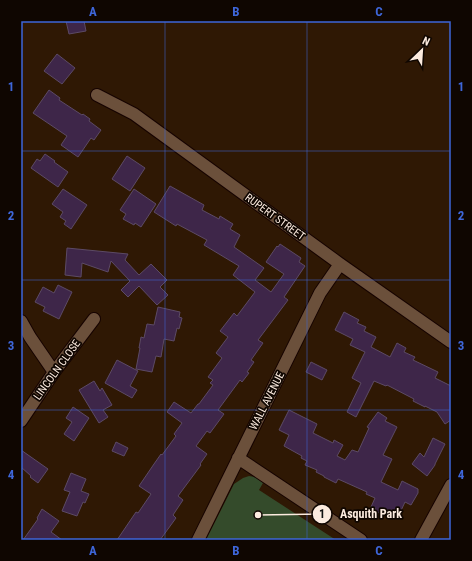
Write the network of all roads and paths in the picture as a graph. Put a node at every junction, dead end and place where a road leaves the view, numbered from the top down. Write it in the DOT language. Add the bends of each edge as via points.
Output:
graph roads {
  1 [pos="97,95"];
  2 [pos="340,264"];
  3 [pos="94,319"];
  4 [pos="21,321"];
  5 [pos="451,342"];
  6 [pos="54,372"];
  7 [pos="21,421"];
  8 [pos="238,458"];
  9 [pos="451,485"];
  10 [pos="198,540"];
  11 [pos="361,540"];
  12 [pos="422,540"];
  1 -- 2 [label="street, RUPERT STREET" via="134,114"];
  2 -- 5 [label="street, RUPERT STREET"];
  2 -- 8 [label="street, WALL AVENUE" via="320,293"];
  3 -- 6 [label="street, LINCOLN CLOSE"];
  4 -- 6 [label="street"];
  6 -- 7 [label="street, LINCOLN CLOSE"];
  8 -- 10 [label="street, WALL AVENUE"];
  8 -- 11 [label="street"];
  9 -- 12 [label="street"];
}
